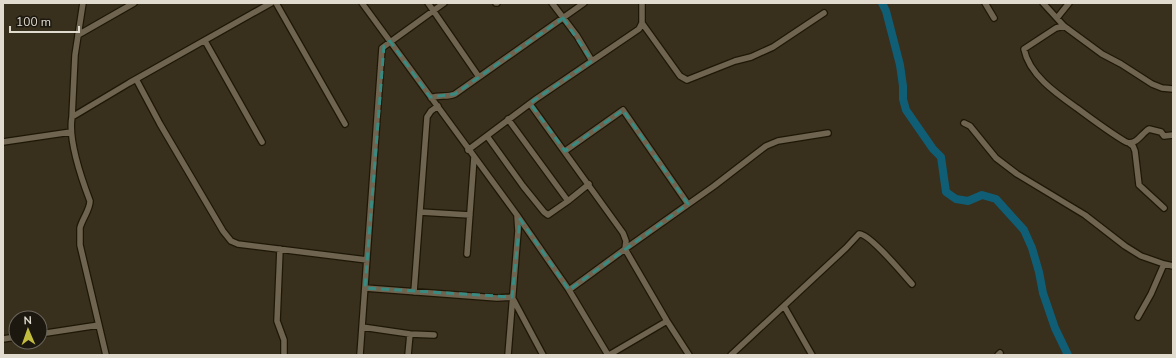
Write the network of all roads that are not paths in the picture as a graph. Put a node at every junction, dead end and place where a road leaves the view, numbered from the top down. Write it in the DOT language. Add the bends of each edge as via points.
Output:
graph roads {
  1 [pos="83,3"];
  2 [pos="134,3"];
  3 [pos="271,3"];
  4 [pos="276,3"];
  5 [pos="362,3"];
  6 [pos="428,3"];
  7 [pos="444,3"];
  8 [pos="552,3"];
  9 [pos="584,3"];
  10 [pos="642,3"];
  11 [pos="985,3"];
  12 [pos="1043,3"];
  13 [pos="1069,3"];
  14 [pos="434,10"];
  15 [pos="824,13"];
  16 [pos="563,18"];
  17 [pos="994,18"];
  18 [pos="1056,18"];
  19 [pos="642,23"];
  20 [pos="1064,26"];
  21 [pos="78,35"];
  22 [pos="205,41"];
  23 [pos="390,42"];
  24 [pos="592,61"];
  25 [pos="479,77"];
  26 [pos="136,79"];
  27 [pos="1173,89"];
  28 [pos="431,98"];
  29 [pos="530,104"];
  30 [pos="438,106"];
  31 [pos="72,117"];
  32 [pos="508,120"];
  33 [pos="964,123"];
  34 [pos="345,124"];
  35 [pos="71,132"];
  36 [pos="828,133"];
  37 [pos="1173,135"];
  38 [pos="487,136"];
  39 [pos="3,142"];
  40 [pos="262,142"];
  41 [pos="1129,143"];
  42 [pos="468,150"];
  43 [pos="565,151"];
  44 [pos="474,157"];
  45 [pos="589,184"];
  46 [pos="568,202"];
  47 [pos="688,204"];
  48 [pos="1164,208"];
  49 [pos="420,212"];
  50 [pos="470,215"];
  51 [pos="517,215"];
  52 [pos="625,249"];
  53 [pos="280,250"];
  54 [pos="467,254"];
  55 [pos="367,260"];
  56 [pos="1164,264"];
  57 [pos="1173,266"];
  58 [pos="912,284"];
  59 [pos="365,288"];
  60 [pos="569,290"];
  61 [pos="414,292"];
  62 [pos="512,297"];
  63 [pos="784,306"];
  64 [pos="1138,318"];
  65 [pos="667,321"];
  66 [pos="99,325"];
  67 [pos="362,327"];
  68 [pos="48,333"];
  69 [pos="410,334"];
  70 [pos="434,335"];
  71 [pos="106,355"];
  72 [pos="284,355"];
  73 [pos="360,355"];
  74 [pos="408,355"];
  75 [pos="508,355"];
  76 [pos="543,355"];
  77 [pos="609,355"];
  78 [pos="689,355"];
  79 [pos="731,355"];
  80 [pos="812,355"];
  1 -- 21 [label="street"];
  2 -- 21 [label="street"];
  3 -- 22 [label="street"];
  4 -- 34 [label="street"];
  5 -- 23 [label="street"];
  6 -- 14 [label="street"];
  7 -- 14 [label="street"];
  8 -- 16 [label="street"];
  9 -- 16 [label="street"];
  10 -- 19 [label="street"];
  11 -- 17 [label="street"];
  12 -- 18 [label="street"];
  13 -- 18 [label="street"];
  14 -- 23 [label="street"];
  14 -- 25 [label="street"];
  15 -- 19 [label="street" via="773,47 687,80 680,76"];
  16 -- 24 [label="street"];
  16 -- 25 [label="street"];
  18 -- 20 [label="street"];
  19 -- 24 [label="street" via="639,29"];
  20 -- 27 [label="street" via="1102,54 1152,84"];
  20 -- 41 [label="street" via="1030,44 1024,49 1026,56 1041,80 1058,96 1105,130"];
  21 -- 31 [label="street"];
  22 -- 26 [label="street"];
  22 -- 40 [label="street"];
  23 -- 28 [label="street"];
  23 -- 55 [label="street" via="382,51"];
  24 -- 29 [label="street"];
  25 -- 28 [label="street" via="451,96"];
  26 -- 31 [label="street"];
  26 -- 53 [label="street" via="160,124 231,241"];
  28 -- 30 [label="street"];
  29 -- 32 [label="street"];
  29 -- 43 [label="street"];
  30 -- 42 [label="street"];
  30 -- 49 [label="street" via="427,117"];
  31 -- 35 [label="street"];
  32 -- 38 [label="street"];
  32 -- 46 [label="street"];
  33 -- 56 [label="street" via="970,126 996,158 1017,174 1085,216 1141,256"];
  35 -- 39 [label="street"];
  35 -- 66 [label="street" via="90,201 80,228 80,245"];
  36 -- 47 [label="street" via="773,143"];
  37 -- 41 [label="street" via="1164,136 1161,132 1149,129 1136,141"];
  38 -- 42 [label="street"];
  38 -- 46 [label="street" via="544,212 548,215"];
  41 -- 48 [label="street" via="1135,151 1139,185"];
  42 -- 44 [label="street"];
  43 -- 45 [label="street"];
  43 -- 47 [label="street" via="623,110"];
  44 -- 50 [label="street"];
  44 -- 51 [label="street"];
  45 -- 46 [label="street"];
  45 -- 52 [label="street" via="626,237"];
  47 -- 52 [label="street"];
  49 -- 50 [label="street"];
  49 -- 61 [label="street"];
  50 -- 54 [label="street"];
  51 -- 60 [label="street"];
  51 -- 62 [label="street"];
  52 -- 60 [label="street"];
  52 -- 65 [label="street"];
  53 -- 55 [label="street"];
  53 -- 72 [label="street" via="277,321 284,340"];
  55 -- 59 [label="street"];
  56 -- 57 [label="street"];
  56 -- 64 [label="street"];
  58 -- 63 [label="street" via="884,253 860,233"];
  59 -- 61 [label="street"];
  59 -- 67 [label="street"];
  60 -- 77 [label="street"];
  61 -- 62 [label="street"];
  62 -- 75 [label="street"];
  62 -- 76 [label="street"];
  63 -- 79 [label="street"];
  63 -- 80 [label="street"];
  65 -- 77 [label="street"];
  65 -- 78 [label="street"];
  66 -- 68 [label="street"];
  66 -- 71 [label="street"];
  67 -- 69 [label="street"];
  67 -- 73 [label="street"];
  69 -- 70 [label="street"];
  69 -- 74 [label="street"];
}
